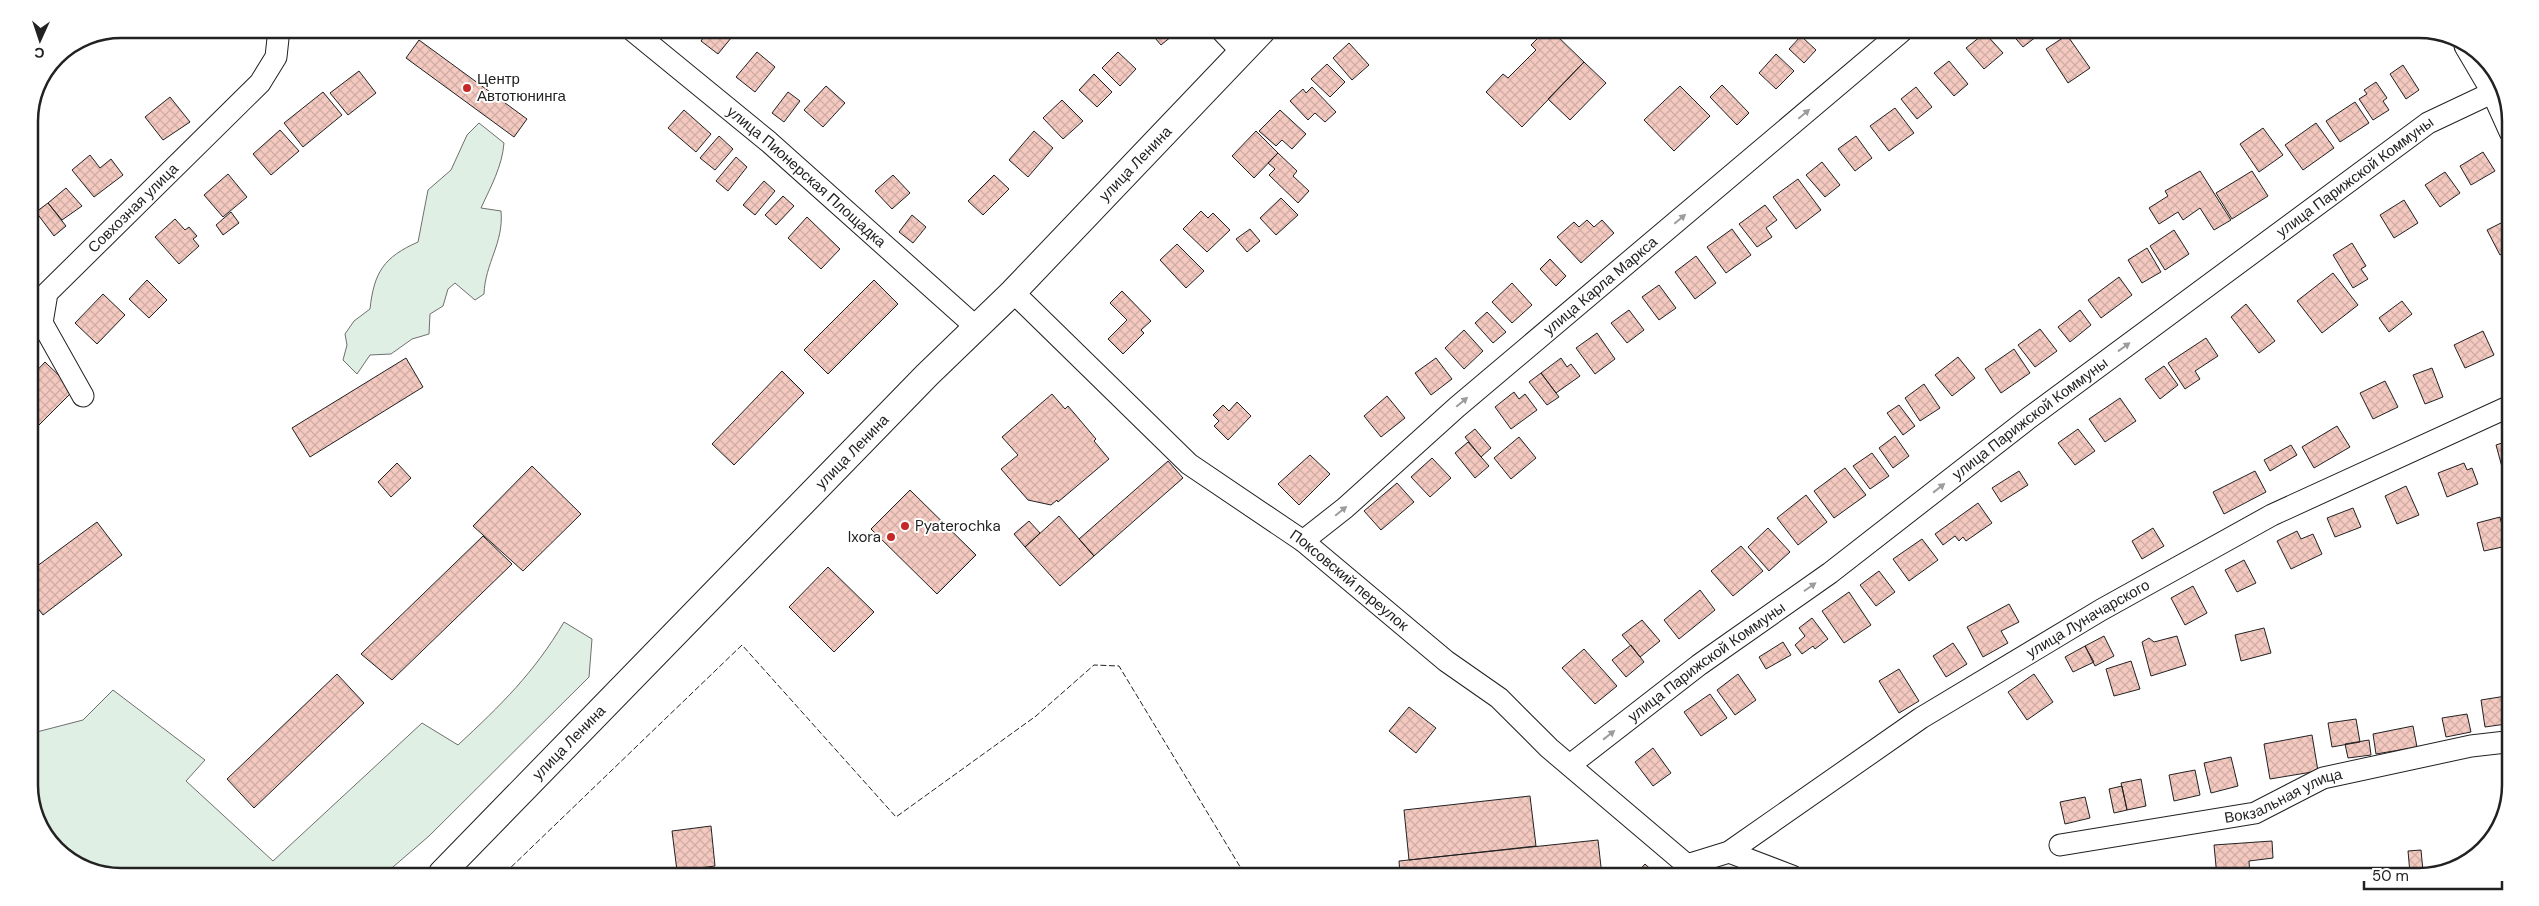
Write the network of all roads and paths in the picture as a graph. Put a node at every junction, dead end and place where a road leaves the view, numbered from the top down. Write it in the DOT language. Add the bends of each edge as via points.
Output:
graph roads {
  1 [pos="278,38"];
  2 [pos="642,38"];
  3 [pos="1229,38"];
  4 [pos="1255,38"];
  5 [pos="1894,38"];
  6 [pos="1242,52"];
  7 [pos="2473,59"];
  8 [pos="2494,88"];
  9 [pos="2496,90"];
  10 [pos="1013,292"];
  11 [pos="976,327"];
  12 [pos="83,396"];
  13 [pos="2501,409"];
  14 [pos="1303,541"];
  15 [pos="2502,742"];
  16 [pos="1570,765"];
  17 [pos="2060,845"];
  18 [pos="1729,852"];
  19 [pos="1687,865"];
  20 [pos="447,868"];
  21 [pos="1771,868"];
  1 -- 12 [label="street, Совхозная улица" via="276,57 260,83 47,293 42,323"];
  2 -- 11 [label="street, улица Пионерская Площадка" via="768,142"];
  3 -- 6 [label="street"];
  4 -- 6 [label="main road, улица Ленина"];
  14 -- 5 [label="street, улица Карла Маркса, one-way"];
  6 -- 10 [label="main road, улица Ленина"];
  7 -- 8 [label="street"];
  16 -- 9 [label="street, улица Парижской Коммуны, one-way" via="1699,665 1830,573 2037,412 2428,123"];
  10 -- 11 [label="main road, улица Ленина"];
  10 -- 14 [label="street, Поксовский переулок" via="1189,464"];
  11 -- 20 [label="main road, улица Ленина"];
  13 -- 18 [label="street, улица Луначарского" via="2272,515 2101,610 1920,718"];
  14 -- 16 [label="street, Поксовский переулок" via="1446,661 1499,698"];
  15 -- 17 [label="street, Вокзальная улица" via="2471,746 2323,778 2255,813"];
  16 -- 19 [label="street, Поксовский переулок"];
  18 -- 19 [label="street, улица Луначарского"];
  18 -- 21 [label="street"];
}
